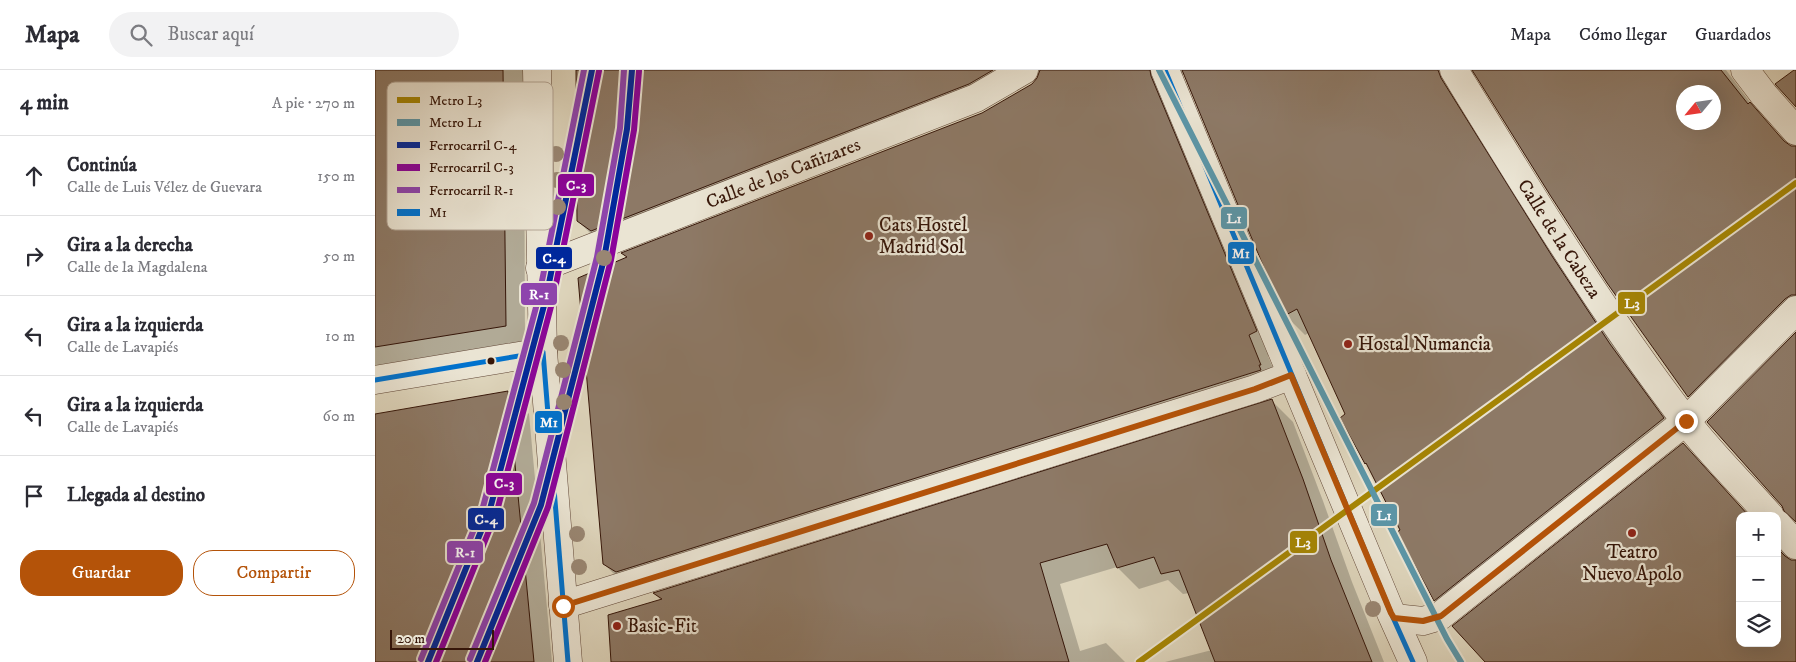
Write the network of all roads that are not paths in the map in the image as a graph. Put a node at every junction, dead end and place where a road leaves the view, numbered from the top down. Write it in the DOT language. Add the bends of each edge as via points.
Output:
graph roads {
  1 [pos="1024,70"];
  2 [pos="1165,70"];
  3 [pos="1454,70"];
  4 [pos="1745,70"];
  5 [pos="1796,131"];
  6 [pos="539,230"];
  7 [pos="540,268"];
  8 [pos="1796,310"];
  9 [pos="543,352"];
  10 [pos="1291,375"];
  11 [pos="375,380"];
  12 [pos="1686,421"];
  13 [pos="1766,512"];
  14 [pos="1781,528"];
  15 [pos="1796,545"];
  16 [pos="563,606"];
  17 [pos="1392,616"];
  18 [pos="568,662"];
  19 [pos="1413,662"];
  1 -- 7 [label="street, Calle de los Cañizares" via="976,98"];
  2 -- 10 [label="street"];
  3 -- 12 [label="street, Calle de la Cabeza" via="1607,314"];
  4 -- 5 [label="street"];
  6 -- 7 [label="street"];
  7 -- 9 [label="street"];
  8 -- 12 [label="street"];
  9 -- 11 [label="street"];
  9 -- 16 [label="street"];
  10 -- 16 [label="street"];
  10 -- 17 [label="street"];
  12 -- 13 [label="street, Calle de la Cabeza"];
  12 -- 17 [label="street" via="1441,616 1423,621"];
  14 -- 15 [label="street"];
  16 -- 18 [label="street"];
  17 -- 19 [label="street"];
}
